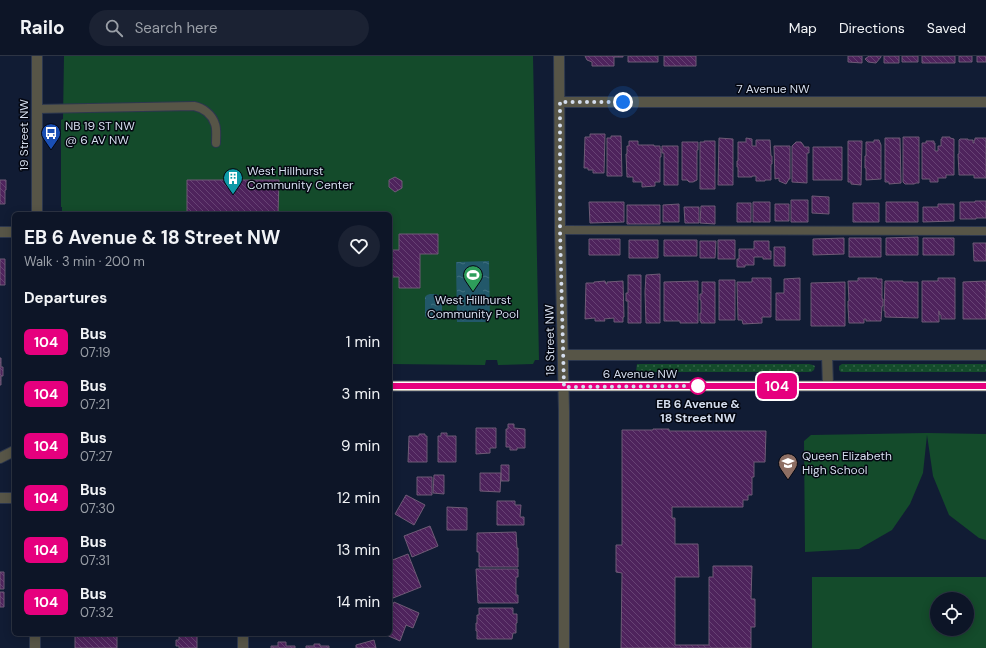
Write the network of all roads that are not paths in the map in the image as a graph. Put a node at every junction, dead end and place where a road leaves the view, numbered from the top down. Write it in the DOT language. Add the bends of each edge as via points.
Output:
graph roads {
  1 [pos="37,56"];
  2 [pos="559,56"];
  3 [pos="560,102"];
  4 [pos="986,102"];
  5 [pos="37,109"];
  6 [pos="216,143"];
  7 [pos="37,212"];
  8 [pos="560,230"];
  9 [pos="986,231"];
  10 [pos="0,232"];
  11 [pos="12,232"];
  12 [pos="563,355"];
  13 [pos="827,355"];
  14 [pos="986,355"];
  15 [pos="392,386"];
  16 [pos="828,386"];
  17 [pos="986,386"];
  18 [pos="564,387"];
  19 [pos="12,452"];
  20 [pos="0,458"];
  21 [pos="0,498"];
  22 [pos="12,498"];
  23 [pos="35,636"];
  24 [pos="244,636"];
  25 [pos="35,648"];
  26 [pos="244,648"];
  27 [pos="564,648"];
  1 -- 5 [label="street, 19 Street NW"];
  2 -- 3 [label="street, 18 Street NW"];
  3 -- 4 [label="street, 7 Avenue NW"];
  3 -- 8 [label="street, 18 Street NW"];
  5 -- 6 [label="lane" via="194,106 211,115 216,125"];
  5 -- 7 [label="street, 19 Street NW"];
  8 -- 9 [label="lane"];
  8 -- 12 [label="street, 18 Street NW"];
  10 -- 11 [label="street"];
  12 -- 13 [label="street, 6 Avenue NW"];
  12 -- 18 [label="street, 18 Street NW"];
  13 -- 14 [label="street, 6 Avenue NW"];
  13 -- 16 [label="street"];
  15 -- 18 [label="street, 6 Avenue NW"];
  16 -- 17 [label="street, 6 Avenue NW"];
  16 -- 18 [label="street, 6 Avenue NW"];
  18 -- 27 [label="street, 18 Street NW"];
  19 -- 20 [label="street"];
  21 -- 22 [label="street"];
  23 -- 25 [label="street"];
  24 -- 26 [label="street"];
}
